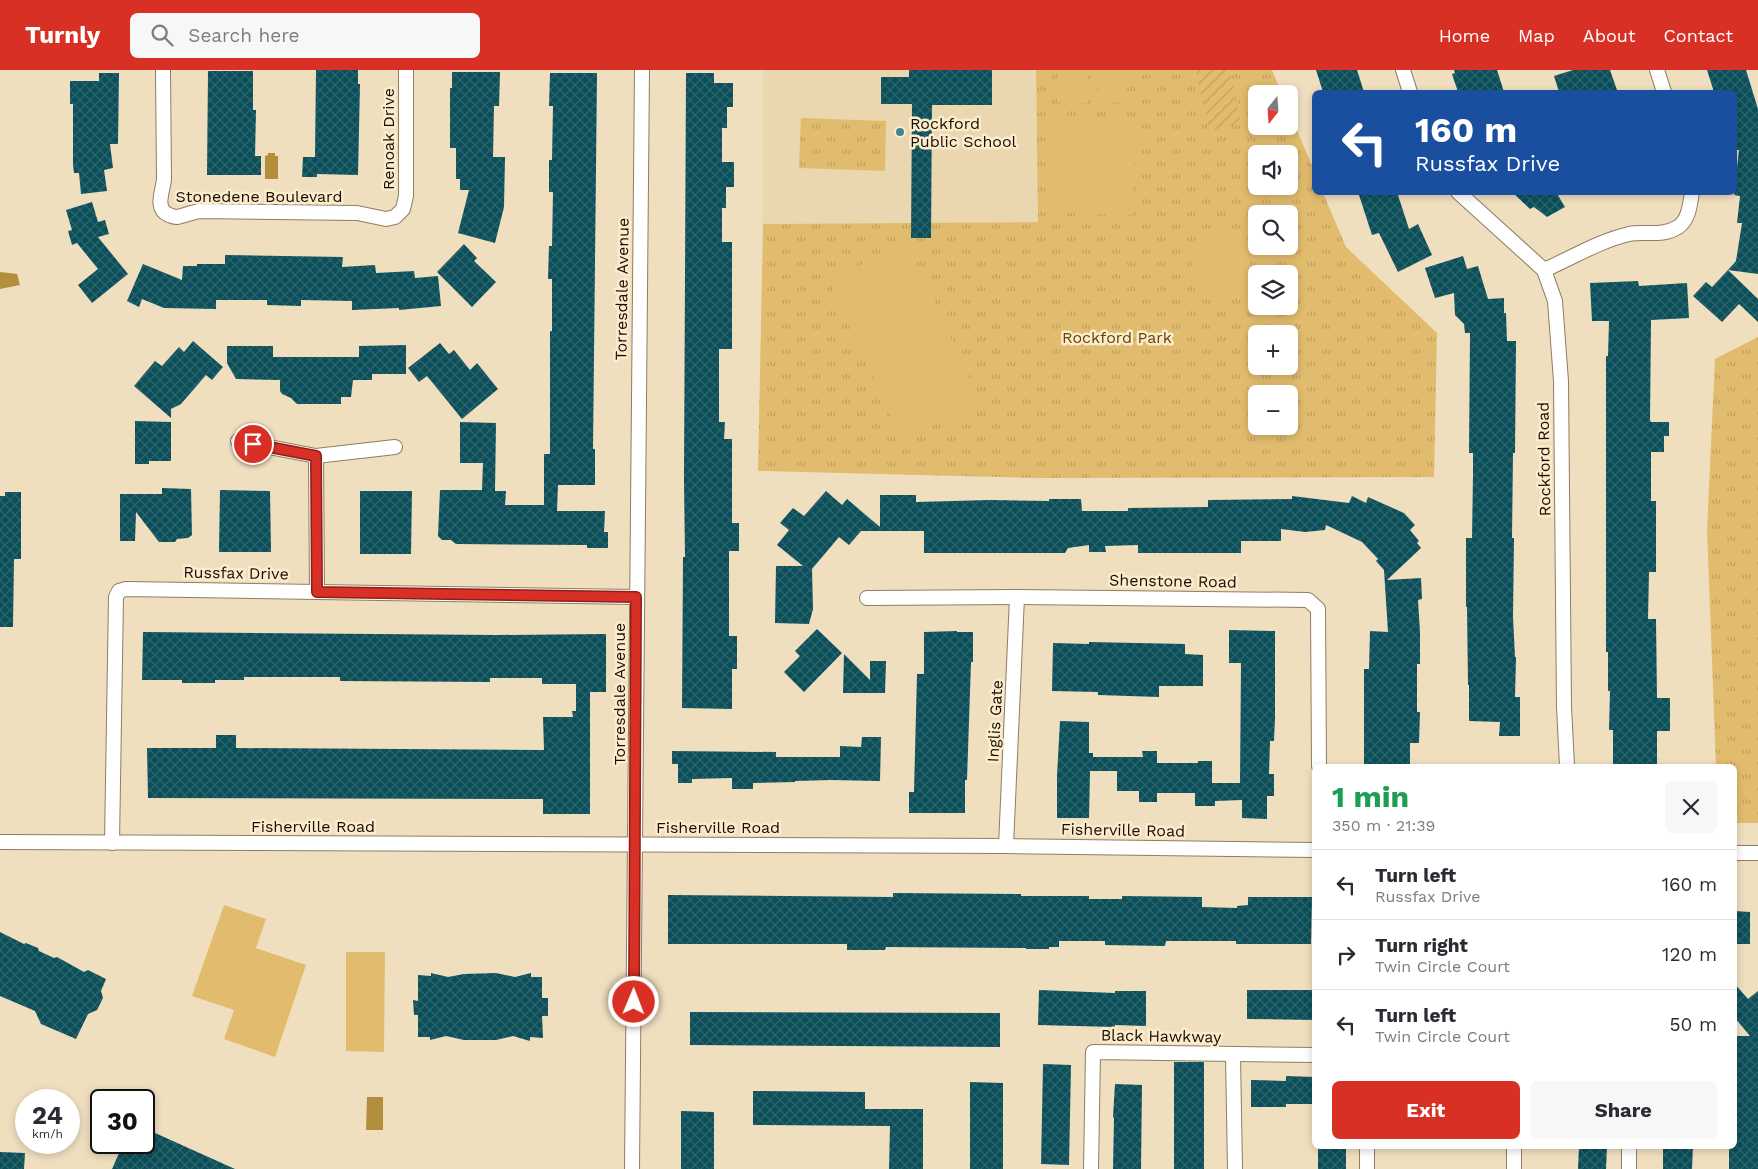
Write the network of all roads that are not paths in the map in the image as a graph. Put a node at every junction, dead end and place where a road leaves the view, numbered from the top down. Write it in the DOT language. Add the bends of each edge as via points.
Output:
graph roads {
  1 [pos="163,70"];
  2 [pos="406,70"];
  3 [pos="642,70"];
  4 [pos="1403,70"];
  5 [pos="1657,70"];
  6 [pos="1409,90"];
  7 [pos="1663,90"];
  8 [pos="1461,195"];
  9 [pos="1691,195"];
  10 [pos="403,208"];
  11 [pos="1544,270"];
  12 [pos="238,441"];
  13 [pos="395,447"];
  14 [pos="316,456"];
  15 [pos="317,592"];
  16 [pos="636,597"];
  17 [pos="1018,597"];
  18 [pos="867,598"];
  19 [pos="1319,764"];
  20 [pos="1566,764"];
  21 [pos="0,842"];
  22 [pos="112,843"];
  23 [pos="636,844"];
  24 [pos="1006,846"];
  25 [pos="1312,850"];
  26 [pos="1737,853"];
  27 [pos="1758,853"];
  28 [pos="1233,1055"];
  29 [pos="1312,1056"];
  30 [pos="1367,1149"];
  31 [pos="1514,1149"];
  32 [pos="1629,1149"];
  33 [pos="632,1169"];
  34 [pos="1091,1169"];
  35 [pos="1235,1169"];
  36 [pos="1367,1169"];
  37 [pos="1514,1169"];
  38 [pos="1629,1169"];
  1 -- 10 [label="street, Stonedene Boulevard" via="164,179 160,195 165,213 175,217 200,211 357,213 386,219 395,217"];
  2 -- 10 [label="street, Renoak Drive" via="406,196"];
  3 -- 16 [label="street, Torresdale Avenue"];
  4 -- 6 [label="street"];
  5 -- 7 [label="street"];
  8 -- 11 [label="street, Rockford Road"];
  9 -- 11 [label="street" via="1685,220 1678,226 1663,233 1629,234"];
  11 -- 20 [label="street, Rockford Road" via="1554,301 1561,381"];
  12 -- 14 [label="street"];
  13 -- 14 [label="street"];
  14 -- 15 [label="street"];
  15 -- 16 [label="street, Russfax Drive"];
  15 -- 22 [label="street, Russfax Drive" via="126,589 116,594"];
  16 -- 23 [label="street, Torresdale Avenue"];
  17 -- 18 [label="street, Shenstone Road"];
  17 -- 19 [label="street, Shenstone Road" via="1308,600 1318,609"];
  17 -- 24 [label="street, Inglis Gate"];
  21 -- 22 [label="street, Fisherville Road"];
  22 -- 23 [label="street, Fisherville Road"];
  23 -- 24 [label="street, Fisherville Road"];
  23 -- 33 [label="street, Torresdale Avenue"];
  24 -- 25 [label="street, Fisherville Road"];
  26 -- 27 [label="street"];
  28 -- 29 [label="street, Black Hawkway"];
  28 -- 34 [label="street, Black Hawkway" via="1093,1052"];
  28 -- 35 [label="street"];
  30 -- 36 [label="street"];
  31 -- 37 [label="street"];
  32 -- 38 [label="street"];
}
